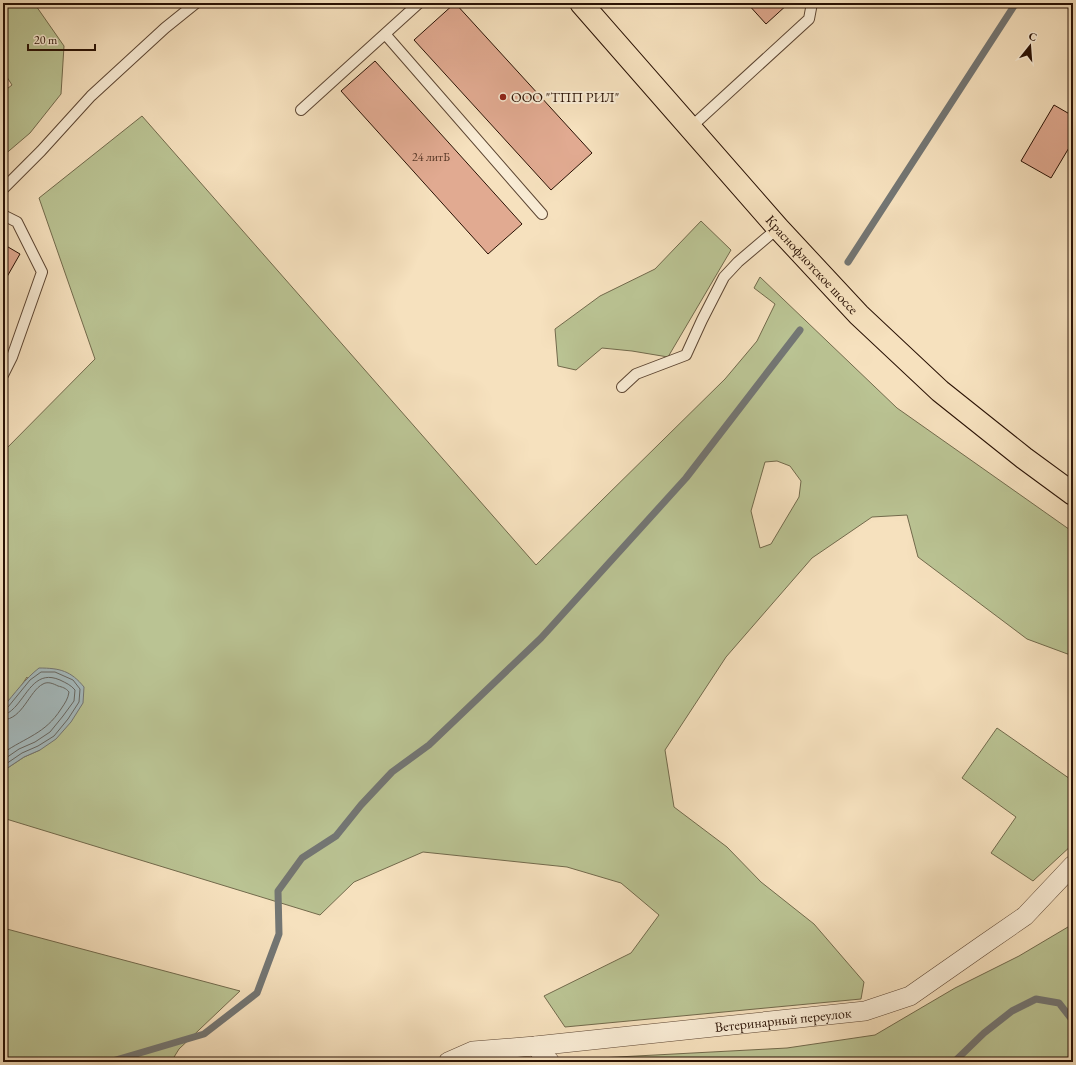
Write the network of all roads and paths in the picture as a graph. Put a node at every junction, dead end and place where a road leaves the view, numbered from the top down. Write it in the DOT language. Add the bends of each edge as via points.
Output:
graph roads {
  1 [pos="196,3"];
  2 [pos="419,3"];
  3 [pos="581,3"];
  4 [pos="812,3"];
  5 [pos="385,34"];
  6 [pos="300,110"];
  7 [pos="690,128"];
  8 [pos="3,189"];
  9 [pos="542,214"];
  10 [pos="3,215"];
  11 [pos="778,228"];
  12 [pos="3,375"];
  13 [pos="622,386"];
  14 [pos="1073,494"];
  15 [pos="1073,865"];
  16 [pos="534,1046"];
  17 [pos="448,1062"];
  18 [pos="550,1062"];
  1 -- 8 [label="lane" via="91,96"];
  2 -- 5 [label="lane"];
  3 -- 7 [label="main road, Краснофлотское шоссе"];
  4 -- 7 [label="lane" via="809,19"];
  5 -- 6 [label="lane"];
  5 -- 9 [label="lane"];
  7 -- 11 [label="main road, Краснофлотское шоссе"];
  10 -- 12 [label="lane" via="16,222 42,272 12,357"];
  11 -- 13 [label="lane" via="724,277 686,355 636,374"];
  11 -- 14 [label="main road, Краснофлотское шоссе" via="859,315 940,391"];
  15 -- 16 [label="street, Ветеринарный переулок" via="1025,916 910,996 865,1011"];
  16 -- 17 [label="street, Ветеринарный переулок" via="473,1050"];
  16 -- 18 [label="street"];
}
